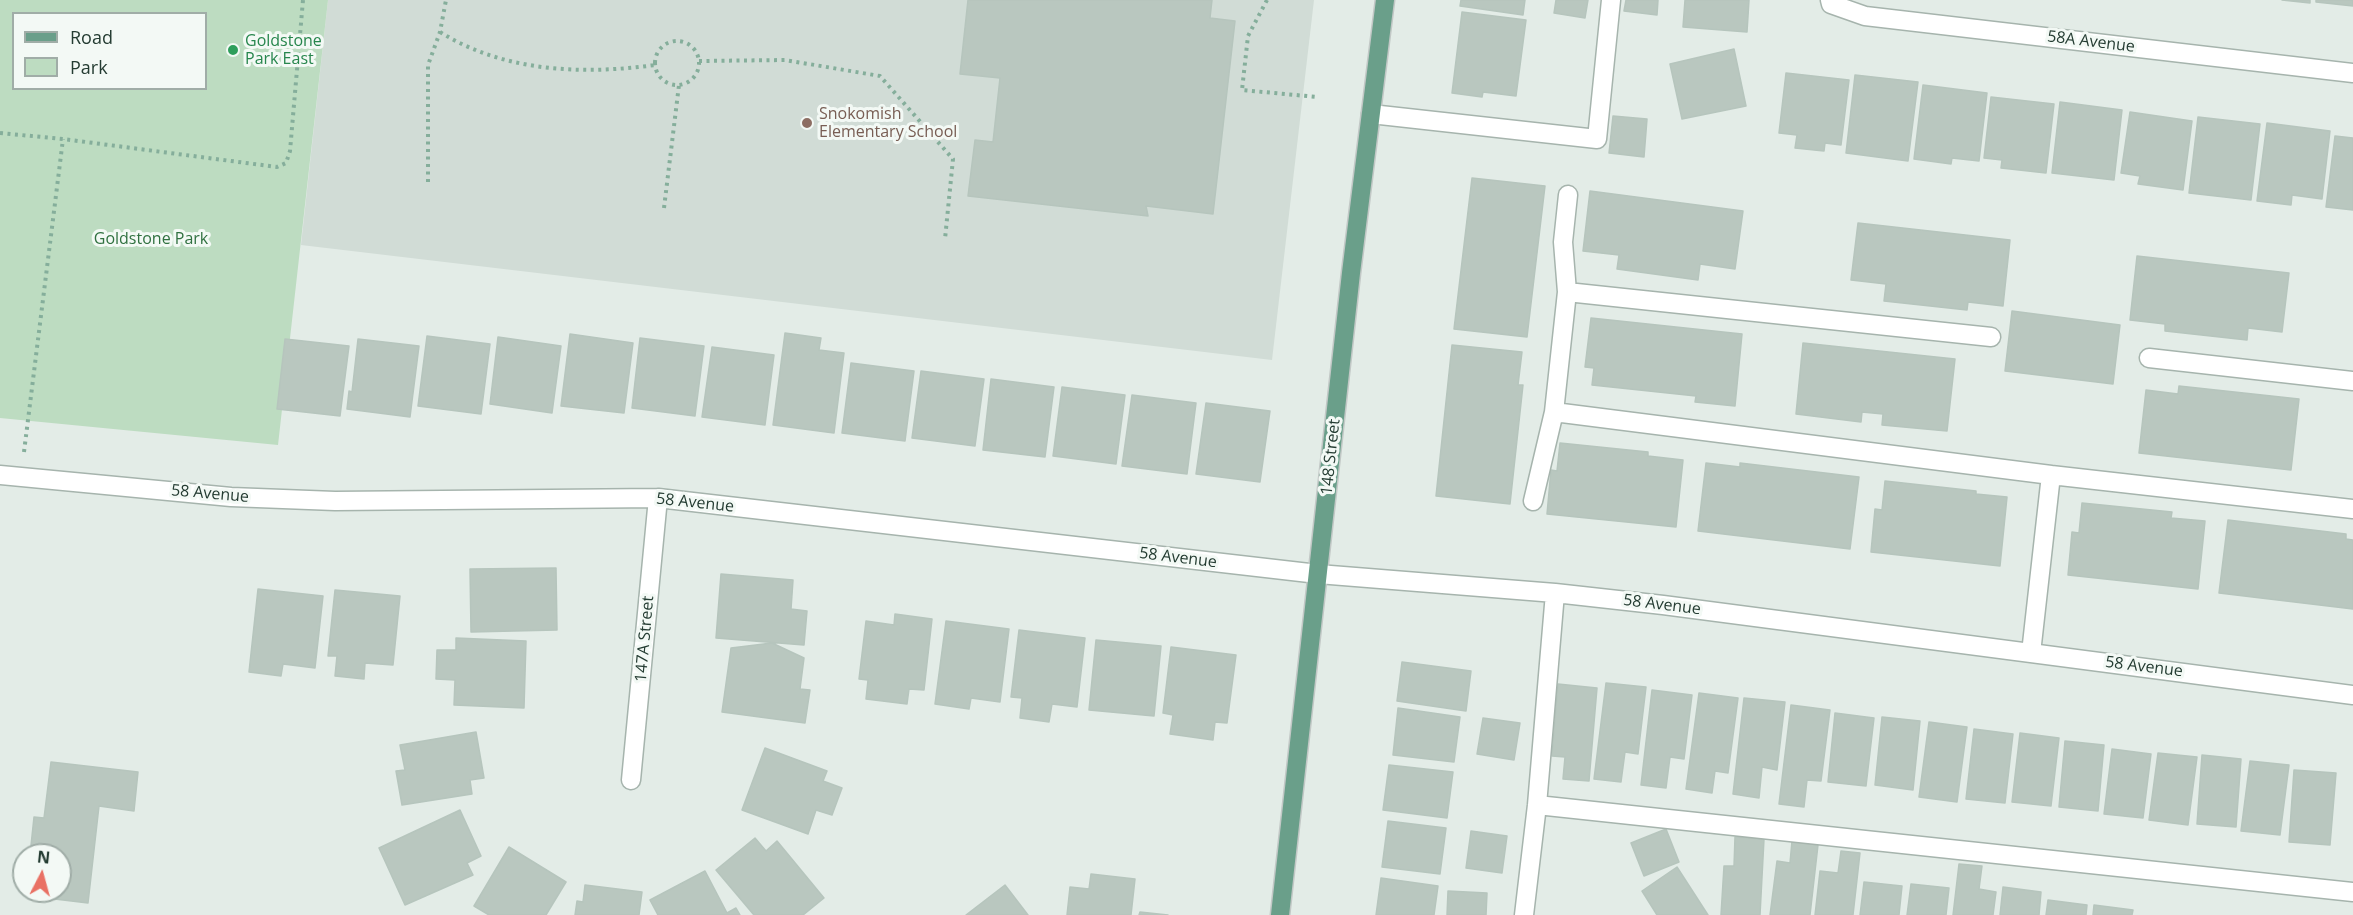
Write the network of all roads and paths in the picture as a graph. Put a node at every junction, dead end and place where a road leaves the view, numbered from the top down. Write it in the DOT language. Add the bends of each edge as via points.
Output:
graph roads {
  1 [pos="303,0"];
  2 [pos="446,0"];
  3 [pos="1267,0"];
  4 [pos="1385,0"];
  5 [pos="1611,0"];
  6 [pos="1830,2"];
  7 [pos="440,32"];
  8 [pos="699,61"];
  9 [pos="655,64"];
  10 [pos="2353,72"];
  11 [pos="679,86"];
  12 [pos="1317,97"];
  13 [pos="1371,114"];
  14 [pos="0,133"];
  15 [pos="63,139"];
  16 [pos="428,182"];
  17 [pos="1568,195"];
  18 [pos="664,208"];
  19 [pos="945,239"];
  20 [pos="1567,292"];
  21 [pos="1991,337"];
  22 [pos="2149,358"];
  23 [pos="2353,381"];
  24 [pos="1554,412"];
  25 [pos="23,459"];
  26 [pos="2051,475"];
  27 [pos="0,476"];
  28 [pos="658,498"];
  29 [pos="1533,501"];
  30 [pos="2353,509"];
  31 [pos="1318,574"];
  32 [pos="1555,593"];
  33 [pos="2031,653"];
  34 [pos="2353,695"];
  35 [pos="631,780"];
  36 [pos="1537,805"];
  37 [pos="2353,892"];
  38 [pos="1280,915"];
  39 [pos="1524,915"];
  1 -- 15 [label="path" via="286,164 277,167"];
  2 -- 7 [label="path"];
  3 -- 12 [label="path" via="1248,36 1242,90"];
  4 -- 13 [label="main road, 148 Street"];
  5 -- 13 [label="street" via="1597,139"];
  6 -- 10 [label="street, 58A Avenue" via="1865,16"];
  7 -- 9 [label="path" via="493,57 528,65 571,71"];
  7 -- 16 [label="path" via="428,65"];
  8 -- 9 [label="path" via="686,42 675,41 664,45"];
  8 -- 11 [label="path" via="690,81"];
  8 -- 19 [label="path" via="785,60 880,75 953,159"];
  9 -- 11 [label="path" via="658,75"];
  11 -- 18 [label="path"];
  13 -- 31 [label="main road, 148 Street"];
  14 -- 15 [label="path"];
  15 -- 25 [label="path"];
  17 -- 20 [label="street" via="1563,242"];
  20 -- 21 [label="street"];
  20 -- 24 [label="street"];
  22 -- 23 [label="street"];
  24 -- 26 [label="street"];
  24 -- 29 [label="street"];
  26 -- 30 [label="street"];
  26 -- 33 [label="street"];
  27 -- 28 [label="street, 58 Avenue" via="251,498 335,501"];
  28 -- 31 [label="street, 58 Avenue"];
  28 -- 35 [label="street, 147A Street"];
  31 -- 32 [label="street, 58 Avenue"];
  31 -- 38 [label="main road, 148 Street"];
  32 -- 33 [label="street, 58 Avenue"];
  32 -- 36 [label="street"];
  33 -- 34 [label="street, 58 Avenue"];
  36 -- 37 [label="street"];
  36 -- 39 [label="street"];
}
